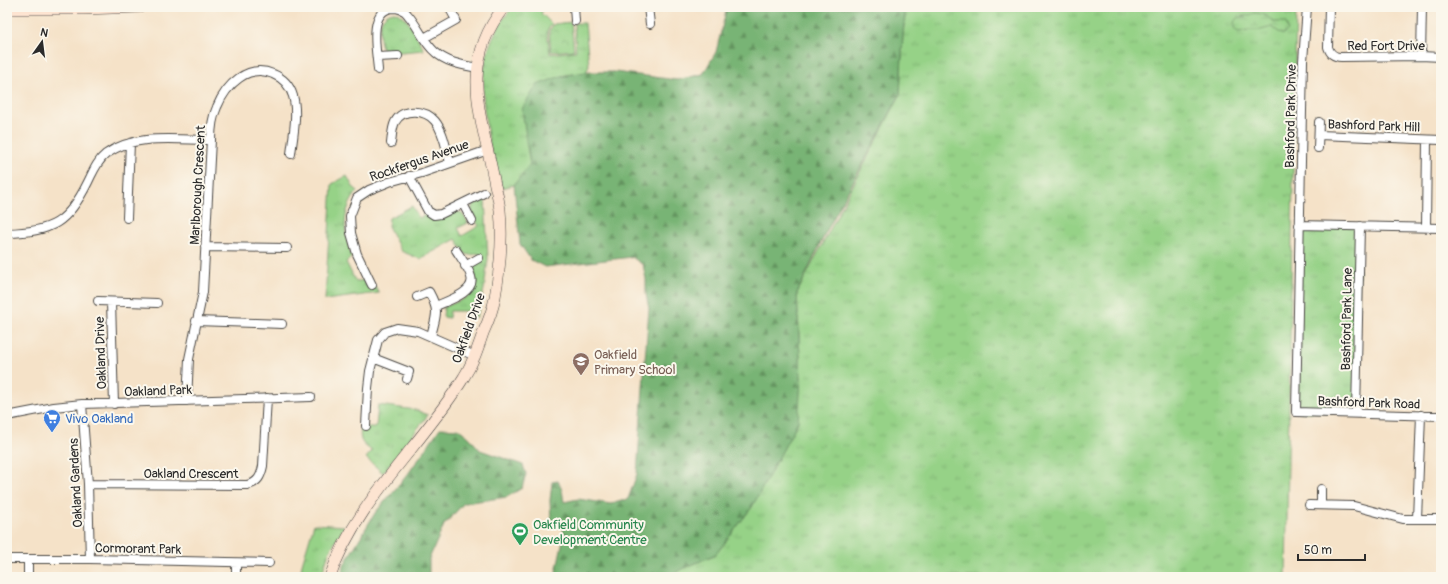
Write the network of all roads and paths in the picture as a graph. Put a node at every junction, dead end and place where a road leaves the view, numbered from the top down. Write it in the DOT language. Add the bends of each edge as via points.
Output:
graph roads {
  1 [pos="141,7"];
  2 [pos="449,7"];
  3 [pos="504,7"];
  4 [pos="574,7"];
  5 [pos="648,7"];
  6 [pos="1307,7"];
  7 [pos="1329,7"];
  8 [pos="1422,7"];
  9 [pos="53,8"];
  10 [pos="397,8"];
  11 [pos="7,9"];
  12 [pos="575,21"];
  13 [pos="650,24"];
  14 [pos="424,38"];
  15 [pos="398,56"];
  16 [pos="1421,56"];
  17 [pos="378,57"];
  18 [pos="1441,57"];
  19 [pos="478,68"];
  20 [pos="378,70"];
  21 [pos="1319,122"];
  22 [pos="1319,135"];
  23 [pos="211,140"];
  24 [pos="1427,140"];
  25 [pos="1441,140"];
  26 [pos="130,143"];
  27 [pos="391,143"];
  28 [pos="1318,148"];
  29 [pos="488,150"];
  30 [pos="291,154"];
  31 [pos="450,162"];
  32 [pos="409,176"];
  33 [pos="484,193"];
  34 [pos="463,204"];
  35 [pos="127,218"];
  36 [pos="472,220"];
  37 [pos="1299,225"];
  38 [pos="1360,226"];
  39 [pos="1426,228"];
  40 [pos="1441,228"];
  41 [pos="7,233"];
  42 [pos="205,247"];
  43 [pos="287,248"];
  44 [pos="456,250"];
  45 [pos="479,258"];
  46 [pos="465,266"];
  47 [pos="372,285"];
  48 [pos="417,297"];
  49 [pos="98,301"];
  50 [pos="111,302"];
  51 [pos="157,303"];
  52 [pos="436,306"];
  53 [pos="196,321"];
  54 [pos="282,324"];
  55 [pos="431,336"];
  56 [pos="475,356"];
  57 [pos="373,358"];
  58 [pos="411,363"];
  59 [pos="311,397"];
  60 [pos="267,398"];
  61 [pos="186,401"];
  62 [pos="82,404"];
  63 [pos="114,404"];
  64 [pos="1296,412"];
  65 [pos="1356,413"];
  66 [pos="1421,415"];
  67 [pos="7,416"];
  68 [pos="1441,416"];
  69 [pos="366,426"];
  70 [pos="88,484"];
  71 [pos="1321,488"];
  72 [pos="1309,505"];
  73 [pos="1321,505"];
  74 [pos="1417,519"];
  75 [pos="1441,520"];
  76 [pos="90,559"];
  77 [pos="7,560"];
  78 [pos="28,560"];
  79 [pos="236,562"];
  80 [pos="269,563"];
  81 [pos="28,577"];
  82 [pos="236,577"];
  83 [pos="330,577"];
  1 -- 9 [label="street"];
  2 -- 14 [label="street" via="456,20"];
  3 -- 19 [label="street, Oakfield Drive" via="486,37"];
  4 -- 12 [label="street"];
  5 -- 13 [label="street"];
  6 -- 37 [label="street, Bashford Park Drive" via="1303,61"];
  7 -- 16 [label="street, Red Fort Drive" via="1328,47 1333,56"];
  8 -- 16 [label="street"];
  9 -- 11 [label="street"];
  10 -- 14 [label="street" via="408,13"];
  10 -- 17 [label="street" via="390,8 377,18"];
  14 -- 19 [label="street" via="440,56 452,62"];
  15 -- 17 [label="street"];
  16 -- 18 [label="street, Red Fort Drive"];
  17 -- 20 [label="street"];
  19 -- 29 [label="street, Oakfield Drive" via="477,100"];
  21 -- 22 [label="street, Bashford Park Hill"];
  22 -- 24 [label="street, Bashford Park Hill"];
  22 -- 28 [label="street, Bashford Park Hill"];
  23 -- 26 [label="street" via="156,140"];
  23 -- 30 [label="street, Marlborough Crescent" via="214,116 226,90 245,74 269,72 284,81 292,94 295,109"];
  23 -- 42 [label="street, Marlborough Crescent"];
  24 -- 25 [label="street, Bashford Park Hill"];
  24 -- 39 [label="street, Bashford Park Hill"];
  26 -- 35 [label="street"];
  26 -- 41 [label="street" via="101,158 78,201 58,222 35,231"];
  27 -- 31 [label="street" via="393,127 398,118 406,113 425,113 440,130"];
  29 -- 31 [label="street, Rockfergus Avenue"];
  29 -- 56 [label="street, Oakfield Drive" via="500,209 501,247 495,300"];
  31 -- 32 [label="street, Rockfergus Avenue"];
  32 -- 34 [label="street" via="428,211 433,215 440,215"];
  32 -- 47 [label="street, Rockfergus Avenue" via="362,194 352,210 352,238"];
  33 -- 34 [label="street"];
  34 -- 36 [label="street"];
  37 -- 38 [label="street"];
  37 -- 64 [label="street, Bashford Park Drive"];
  38 -- 39 [label="street"];
  38 -- 65 [label="street, Bashford Park Lane"];
  39 -- 40 [label="street"];
  42 -- 43 [label="street"];
  42 -- 53 [label="street, Marlborough Crescent" via="203,292"];
  44 -- 46 [label="street"];
  45 -- 46 [label="street"];
  46 -- 52 [label="street" via="472,278 469,289"];
  48 -- 52 [label="street" via="429,292"];
  49 -- 50 [label="street, Oakland Drive"];
  50 -- 51 [label="street, Oakland Drive"];
  50 -- 63 [label="street, Oakland Drive"];
  52 -- 55 [label="street"];
  53 -- 54 [label="street"];
  53 -- 61 [label="street, Marlborough Crescent" via="189,359"];
  55 -- 56 [label="street"];
  55 -- 57 [label="street" via="406,329 390,330 380,337"];
  56 -- 83 [label="street, Oakfield Drive" via="447,403 353,526 335,560"];
  57 -- 58 [label="street" via="408,376"];
  57 -- 69 [label="street"];
  59 -- 60 [label="street, Oakland Park"];
  60 -- 61 [label="street, Oakland Park"];
  60 -- 70 [label="street, Oakland Crescent" via="263,466 260,476 254,483"];
  61 -- 63 [label="street, Oakland Park"];
  62 -- 63 [label="street, Oakland Park"];
  62 -- 67 [label="street, Oakland Park"];
  62 -- 70 [label="street, Oakland Gardens"];
  64 -- 65 [label="street, Bashford Park Road"];
  65 -- 66 [label="street, Bashford Park Road"];
  66 -- 68 [label="street, Bashford Park Road"];
  66 -- 74 [label="street"];
  70 -- 76 [label="street, Oakland Gardens"];
  71 -- 73 [label="street"];
  72 -- 73 [label="street"];
  73 -- 74 [label="street" via="1354,506"];
  74 -- 75 [label="street"];
  76 -- 78 [label="street, Cormorant Park"];
  76 -- 79 [label="street, Cormorant Park"];
  77 -- 78 [label="street, Cormorant Park"];
  78 -- 81 [label="street"];
  79 -- 80 [label="street, Cormorant Park"];
  79 -- 82 [label="street"];
}
